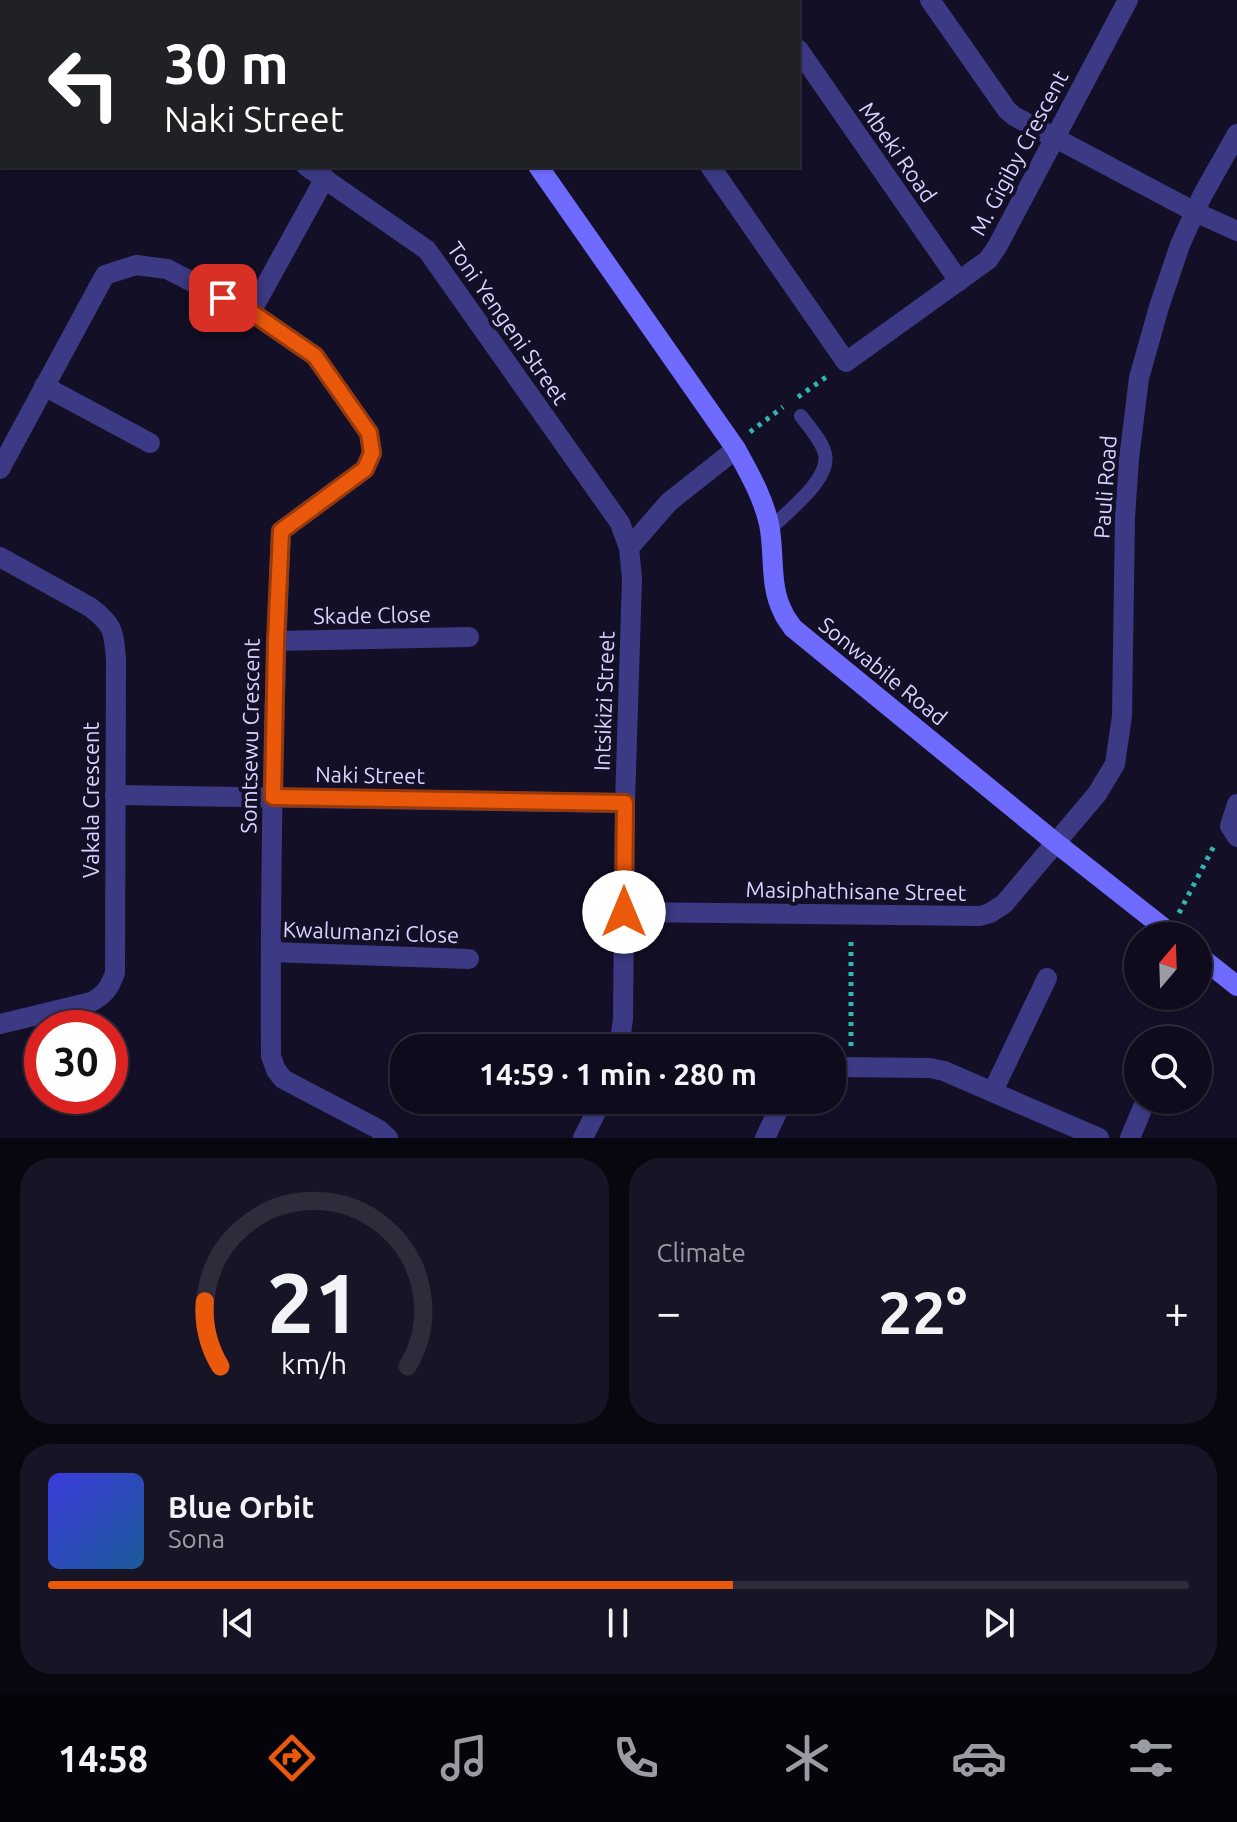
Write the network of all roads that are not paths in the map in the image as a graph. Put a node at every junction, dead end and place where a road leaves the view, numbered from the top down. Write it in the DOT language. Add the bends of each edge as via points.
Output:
graph roads {
  1 [pos="930,0"];
  2 [pos="1121,3"];
  3 [pos="800,52"];
  4 [pos="1237,134"];
  5 [pos="1056,138"];
  6 [pos="309,168"];
  7 [pos="539,168"];
  8 [pos="711,168"];
  9 [pos="325,178"];
  10 [pos="1195,212"];
  11 [pos="1237,231"];
  12 [pos="959,281"];
  13 [pos="251,312"];
  14 [pos="44,386"];
  15 [pos="801,416"];
  16 [pos="150,443"];
  17 [pos="736,449"];
  18 [pos="0,469"];
  19 [pos="770,529"];
  20 [pos="629,548"];
  21 [pos="0,557"];
  22 [pos="469,637"];
  23 [pos="276,641"];
  24 [pos="115,795"];
  25 [pos="273,797"];
  26 [pos="625,803"];
  27 [pos="1237,804"];
  28 [pos="1235,835"];
  29 [pos="1056,843"];
  30 [pos="624,912"];
  31 [pos="1156,922"];
  32 [pos="271,952"];
  33 [pos="469,959"];
  34 [pos="1212,966"];
  35 [pos="1047,978"];
  36 [pos="1237,986"];
  37 [pos="0,1024"];
  38 [pos="621,1034"];
  39 [pos="846,1067"];
  40 [pos="993,1091"];
  41 [pos="595,1114"];
  42 [pos="776,1114"];
  43 [pos="1140,1114"];
  44 [pos="388,1138"];
  45 [pos="583,1138"];
  46 [pos="765,1138"];
  47 [pos="1099,1138"];
  48 [pos="1130,1138"];
  1 -- 5 [label="street" via="1007,110"];
  2 -- 5 [label="street, M. Gigiby Crescent"];
  3 -- 12 [label="street, Mbeki Road"];
  4 -- 10 [label="street, Pauli Road"];
  5 -- 10 [label="street"];
  5 -- 12 [label="street, M. Gigiby Crescent" via="997,247"];
  6 -- 9 [label="street, Toni Yengeni Street"];
  7 -- 17 [label="street, Sonwabile Road"];
  8 -- 12 [label="street, M. Gigiby Crescent" via="846,362"];
  9 -- 13 [label="street"];
  9 -- 20 [label="street, Toni Yengeni Street" via="427,250 620,523"];
  10 -- 11 [label="street"];
  10 -- 29 [label="street, Pauli Road" via="1139,378 1125,517 1122,716 1115,764"];
  13 -- 14 [label="street, Somtsewu Crescent" via="167,269 136,265 105,275"];
  13 -- 23 [label="street, Somtsewu Crescent" via="315,356 369,433 372,453 365,469 281,531"];
  14 -- 16 [label="street"];
  14 -- 18 [label="street, Somtsewu Crescent"];
  15 -- 19 [label="lane" via="825,451 825,467 819,480"];
  17 -- 19 [label="street, Sonwabile Road" via="765,506"];
  17 -- 20 [label="street" via="669,502"];
  19 -- 29 [label="street, Sonwabile Road" via="776,593 793,628"];
  20 -- 26 [label="street, Intsikizi Street"];
  21 -- 24 [label="street, Vakala Crescent" via="90,607 113,629"];
  22 -- 23 [label="street, Skade Close"];
  23 -- 25 [label="street, Somtsewu Crescent"];
  24 -- 25 [label="street, Naki Street"];
  24 -- 37 [label="street, Vakala Crescent" via="112,983 91,1002"];
  25 -- 26 [label="street, Naki Street"];
  25 -- 32 [label="street, Somtsewu Crescent"];
  26 -- 30 [label="street, Intsikizi Street"];
  27 -- 28 [label="street" via="1230,826"];
  29 -- 30 [label="street, Masiphathisane Street" via="1004,904 980,916"];
  29 -- 31 [label="street, Sonwabile Road"];
  30 -- 38 [label="street, Intsikizi Street"];
  32 -- 33 [label="street, Kwalumanzi Close"];
  32 -- 44 [label="street, Somtsewu Crescent" via="271,1056 276,1070 291,1085"];
  34 -- 36 [label="street"];
  35 -- 40 [label="street"];
  39 -- 40 [label="street" via="930,1068"];
  40 -- 47 [label="street"];
  41 -- 45 [label="street"];
  42 -- 46 [label="street"];
  43 -- 48 [label="street"];
}
